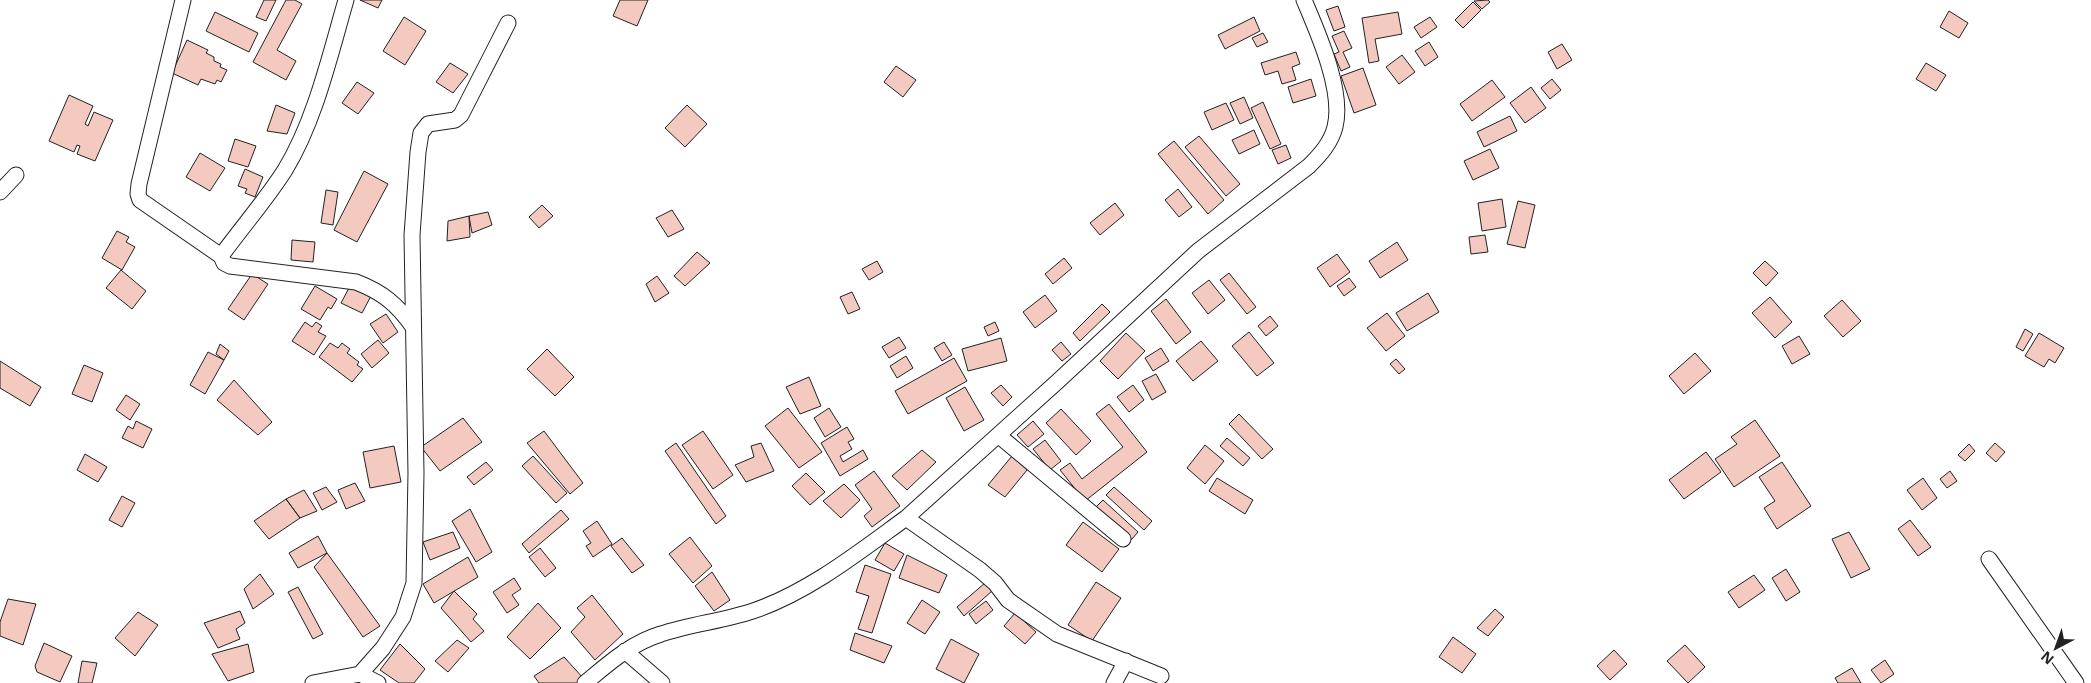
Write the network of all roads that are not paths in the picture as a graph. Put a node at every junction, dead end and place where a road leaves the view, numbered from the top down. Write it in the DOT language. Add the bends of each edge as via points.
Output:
graph roads {
  1 [pos="183,0"];
  2 [pos="346,0"];
  3 [pos="1304,0"];
  4 [pos="508,23"];
  5 [pos="16,175"];
  6 [pos="0,192"];
  7 [pos="221,256"];
  8 [pos="413,327"];
  9 [pos="998,435"];
  10 [pos="906,518"];
  11 [pos="1123,539"];
  12 [pos="1989,558"];
  13 [pos="625,651"];
  14 [pos="1126,661"];
  15 [pos="360,674"];
  16 [pos="1161,676"];
  17 [pos="312,683"];
  18 [pos="378,683"];
  19 [pos="585,683"];
  20 [pos="662,683"];
  21 [pos="1114,683"];
  22 [pos="2076,683"];
  1 -- 7 [label="street" via="138,194 144,204"];
  2 -- 7 [label="street" via="321,87 295,150 274,186"];
  3 -- 9 [label="street" via="1337,95 1335,127 1323,152 1198,251"];
  4 -- 8 [label="street" via="461,115 455,120 428,124 421,133 412,235"];
  5 -- 6 [label="street"];
  7 -- 8 [label="street" via="230,266 356,282 386,298 401,310"];
  8 -- 15 [label="street" via="414,583 403,618"];
  9 -- 10 [label="street"];
  9 -- 11 [label="street"];
  10 -- 13 [label="street" via="792,594 754,610 660,634"];
  10 -- 14 [label="street" via="980,570 1008,600 1057,634"];
  12 -- 22 [label="street"];
  13 -- 19 [label="street"];
  13 -- 20 [label="street"];
  14 -- 16 [label="street"];
  14 -- 21 [label="street"];
  15 -- 17 [label="street"];
  15 -- 18 [label="street"];
}
